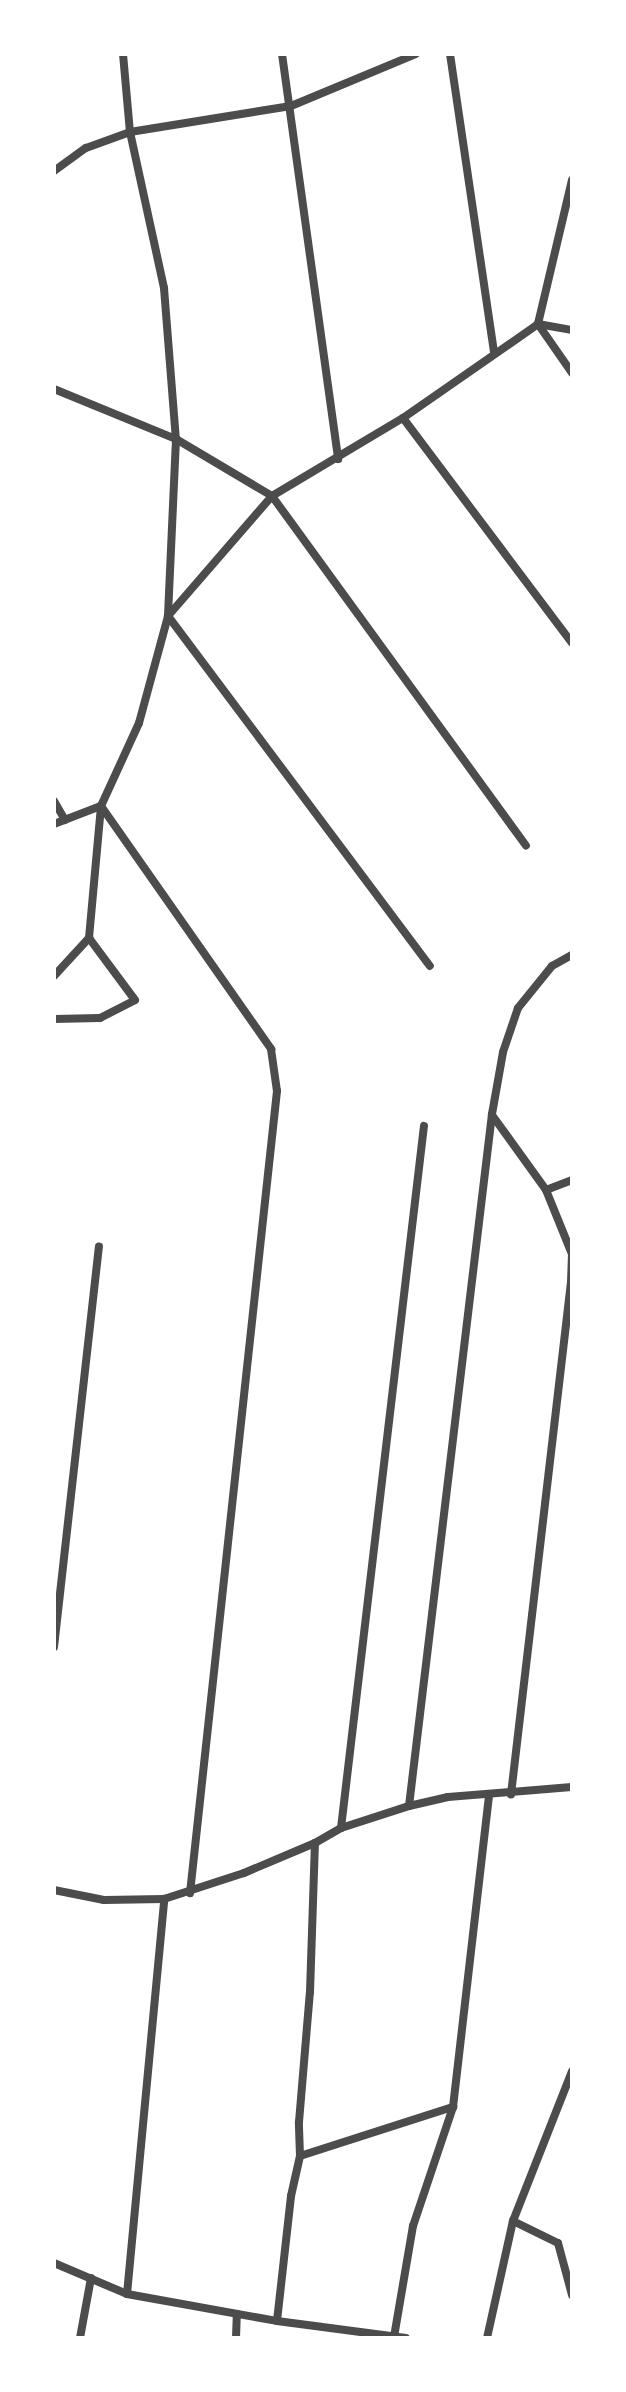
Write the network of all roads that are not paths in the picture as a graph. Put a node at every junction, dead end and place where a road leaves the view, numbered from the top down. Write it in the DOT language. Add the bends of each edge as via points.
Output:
graph roads {
  1 [pos="123,54"];
  2 [pos="282,54"];
  3 [pos="416,54"];
  4 [pos="450,54"];
  5 [pos="291,106"];
  6 [pos="130,132"];
  7 [pos="54,171"];
  8 [pos="572,180"];
  9 [pos="538,324"];
  10 [pos="572,330"];
  11 [pos="494,353"];
  12 [pos="572,373"];
  13 [pos="54,389"];
  14 [pos="403,418"];
  15 [pos="176,439"];
  16 [pos="338,459"];
  17 [pos="272,496"];
  18 [pos="168,616"];
  19 [pos="572,643"];
  20 [pos="54,801"];
  21 [pos="101,806"];
  22 [pos="65,820"];
  23 [pos="54,824"];
  24 [pos="526,846"];
  25 [pos="89,938"];
  26 [pos="572,955"];
  27 [pos="430,966"];
  28 [pos="54,976"];
  29 [pos="54,1019"];
  30 [pos="492,1114"];
  31 [pos="424,1126"];
  32 [pos="572,1180"];
  33 [pos="546,1190"];
  34 [pos="99,1247"];
  35 [pos="54,1647"];
  36 [pos="572,1787"];
  37 [pos="511,1794"];
  38 [pos="489,1796"];
  39 [pos="409,1806"];
  40 [pos="341,1828"];
  41 [pos="315,1843"];
  42 [pos="54,1890"];
  43 [pos="190,1893"];
  44 [pos="164,1899"];
  45 [pos="572,2071"];
  46 [pos="453,2107"];
  47 [pos="300,2156"];
  48 [pos="513,2221"];
  49 [pos="54,2263"];
  50 [pos="91,2278"];
  51 [pos="127,2294"];
  52 [pos="572,2295"];
  53 [pos="237,2314"];
  54 [pos="277,2321"];
  55 [pos="394,2337"];
  56 [pos="80,2338"];
  57 [pos="236,2338"];
  58 [pos="406,2338"];
  59 [pos="487,2338"];
  1 -- 6 [label="street"];
  2 -- 5 [label="street"];
  3 -- 5 [label="street"];
  4 -- 11 [label="street"];
  5 -- 6 [label="street"];
  5 -- 16 [label="street"];
  6 -- 7 [label="street" via="86,148"];
  6 -- 15 [label="street" via="164,288"];
  8 -- 9 [label="street"];
  9 -- 10 [label="street"];
  9 -- 11 [label="street"];
  9 -- 12 [label="street"];
  11 -- 14 [label="street"];
  13 -- 15 [label="street"];
  14 -- 16 [label="street"];
  14 -- 19 [label="street"];
  15 -- 17 [label="street"];
  15 -- 18 [label="street"];
  16 -- 17 [label="street"];
  17 -- 18 [label="street"];
  17 -- 24 [label="street"];
  18 -- 21 [label="street" via="139,723"];
  18 -- 27 [label="street"];
  20 -- 22 [label="street"];
  21 -- 22 [label="street"];
  21 -- 25 [label="street"];
  21 -- 43 [label="street" via="271,1049 277,1091"];
  22 -- 23 [label="street"];
  25 -- 28 [label="street"];
  25 -- 29 [label="street" via="135,1000 100,1018"];
  26 -- 30 [label="street" via="552,966 518,1008 503,1052"];
  30 -- 33 [label="street"];
  30 -- 39 [label="street"];
  31 -- 40 [label="street"];
  32 -- 33 [label="street"];
  33 -- 37 [label="street" via="572,1254 571,1282"];
  34 -- 35 [label="street"];
  36 -- 37 [label="street"];
  37 -- 38 [label="street"];
  38 -- 39 [label="street" via="448,1797"];
  38 -- 46 [label="street"];
  39 -- 40 [label="street"];
  40 -- 41 [label="street"];
  41 -- 43 [label="street"];
  41 -- 47 [label="street"];
  42 -- 44 [label="street" via="104,1900"];
  43 -- 44 [label="street"];
  44 -- 51 [label="street"];
  45 -- 48 [label="street"];
  46 -- 47 [label="street"];
  46 -- 55 [label="street" via="413,2226"];
  47 -- 54 [label="street"];
  48 -- 52 [label="street" via="558,2243"];
  48 -- 59 [label="street"];
  49 -- 50 [label="street"];
  50 -- 51 [label="street"];
  50 -- 56 [label="street"];
  51 -- 53 [label="street"];
  53 -- 54 [label="street"];
  53 -- 57 [label="street"];
  54 -- 55 [label="street"];
  55 -- 58 [label="street"];
}
